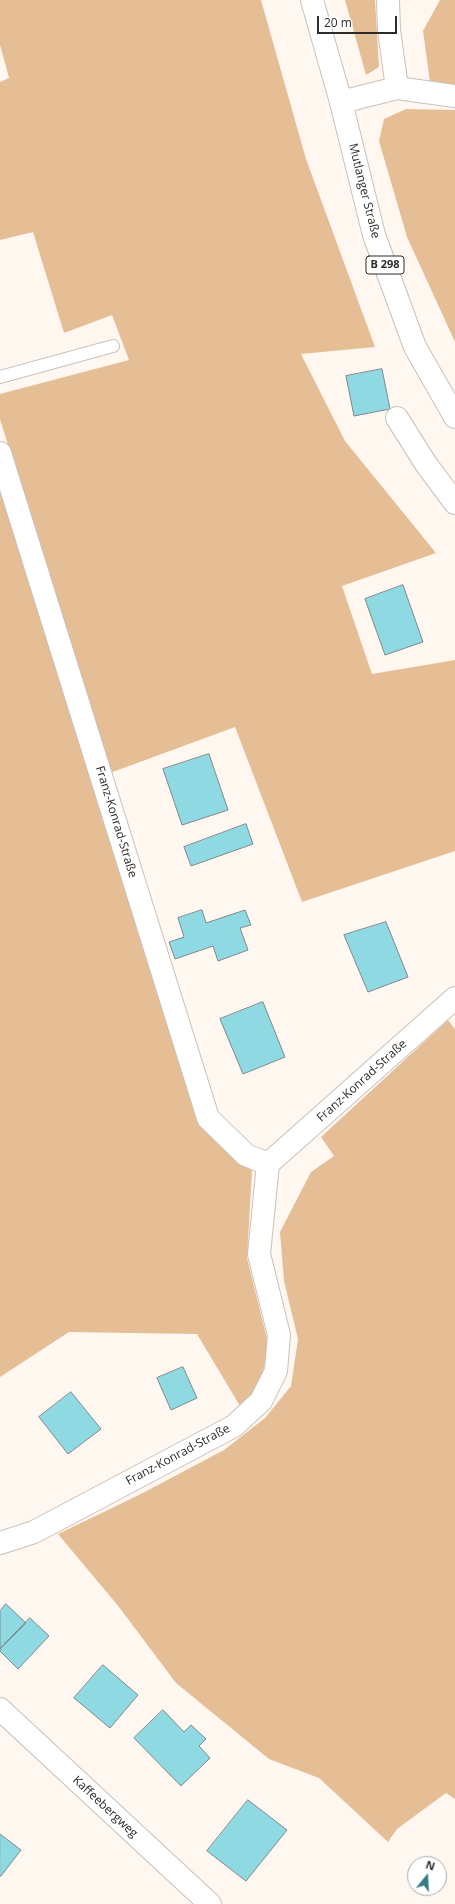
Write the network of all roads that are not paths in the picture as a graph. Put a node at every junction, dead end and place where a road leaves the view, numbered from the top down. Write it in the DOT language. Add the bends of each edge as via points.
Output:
graph roads {
  1 [pos="312,0"];
  2 [pos="388,0"];
  3 [pos="397,88"];
  4 [pos="455,96"];
  5 [pos="341,102"];
  6 [pos="113,346"];
  7 [pos="0,377"];
  8 [pos="455,417"];
  9 [pos="397,418"];
  10 [pos="0,453"];
  11 [pos="455,503"];
  12 [pos="455,998"];
  13 [pos="268,1164"];
  14 [pos="0,1543"];
  15 [pos="0,1710"];
  16 [pos="210,1904"];
  1 -- 5 [label="street, Mutlanger Straße / B 298"];
  2 -- 3 [label="street" via="389,30"];
  3 -- 4 [label="street"];
  3 -- 5 [label="street"];
  5 -- 8 [label="street, Mutlanger Straße / B 298" via="374,235 415,347"];
  6 -- 7 [label="lane"];
  9 -- 11 [label="street"];
  10 -- 13 [label="street, Franz-Konrad-Straße" via="208,1118 246,1155"];
  12 -- 13 [label="street, Franz-Konrad-Straße"];
  13 -- 14 [label="street, Franz-Konrad-Straße" via="259,1254 279,1335 276,1372 262,1401 227,1430 34,1532"];
  15 -- 16 [label="street, Kaffeebergweg"];
}
